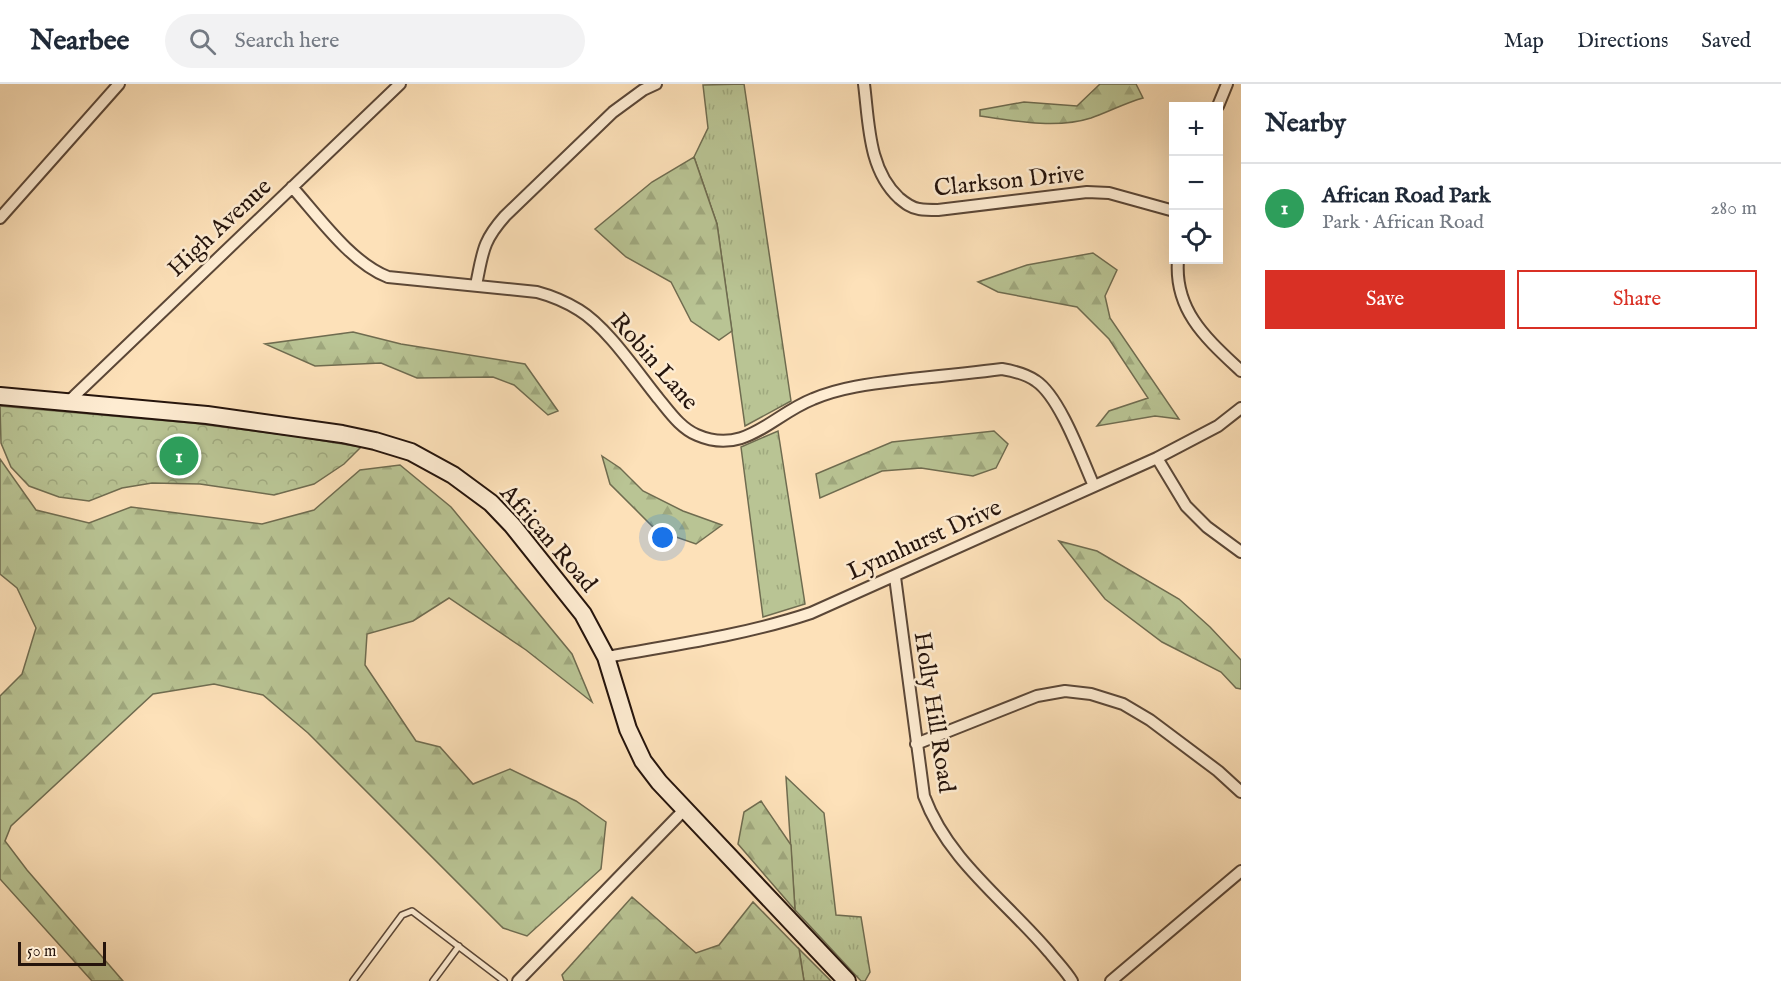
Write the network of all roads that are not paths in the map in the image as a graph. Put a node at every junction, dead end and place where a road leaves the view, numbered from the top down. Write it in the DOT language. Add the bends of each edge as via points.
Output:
graph roads {
  1 [pos="119,84"];
  2 [pos="400,84"];
  3 [pos="656,84"];
  4 [pos="864,84"];
  5 [pos="1227,84"];
  6 [pos="1220,102"];
  7 [pos="292,187"];
  8 [pos="1169,210"];
  9 [pos="0,218"];
  10 [pos="1178,264"];
  11 [pos="476,285"];
  12 [pos="1241,371"];
  13 [pos="0,396"];
  14 [pos="68,402"];
  15 [pos="1241,408"];
  16 [pos="1157,458"];
  17 [pos="1094,486"];
  18 [pos="1241,552"];
  19 [pos="895,577"];
  20 [pos="606,657"];
  21 [pos="916,744"];
  22 [pos="1241,792"];
  23 [pos="684,810"];
  24 [pos="1241,871"];
  25 [pos="459,946"];
  26 [pos="352,981"];
  27 [pos="433,981"];
  28 [pos="504,981"];
  29 [pos="518,981"];
  30 [pos="847,981"];
  31 [pos="1072,981"];
  32 [pos="1111,981"];
  1 -- 9 [label="street"];
  2 -- 7 [label="street, High Avenue"];
  3 -- 11 [label="street" via="613,112 505,216 484,245"];
  4 -- 8 [label="street, Clarkson Drive" via="878,171 893,192 918,209 1087,192 1109,193"];
  5 -- 6 [label="street"];
  7 -- 11 [label="street, Robin Lane" via="374,272 388,277"];
  7 -- 14 [label="street, High Avenue"];
  10 -- 12 [label="street" via="1180,291 1188,311 1204,336"];
  11 -- 17 [label="street, Robin Lane" via="537,292 580,310 602,330 675,420 695,435 717,442 735,441 811,399 837,391 1002,369 1018,372 1037,381 1050,394"];
  13 -- 14 [label="street, African Road"];
  14 -- 20 [label="street, African Road" via="207,415 319,431 411,452 453,475 491,503 512,525 583,614"];
  15 -- 16 [label="street, Lynnhurst Drive" via="1218,426"];
  16 -- 17 [label="street, Lynnhurst Drive"];
  16 -- 18 [label="street" via="1186,506"];
  17 -- 19 [label="street, Lynnhurst Drive"];
  19 -- 20 [label="street, Lynnhurst Drive" via="782,622 712,639"];
  19 -- 21 [label="street, Holly Hill Road"];
  20 -- 23 [label="street, African Road" via="628,729 643,761"];
  21 -- 22 [label="street" via="1037,696 1065,691 1091,694 1123,704 1150,720"];
  21 -- 31 [label="street, Holly Hill Road" via="924,796 948,843"];
  23 -- 29 [label="street"];
  23 -- 30 [label="street, African Road"];
  24 -- 32 [label="street"];
  25 -- 26 [label="lane" via="412,911 402,915"];
  25 -- 27 [label="lane"];
  25 -- 28 [label="lane"];
}
